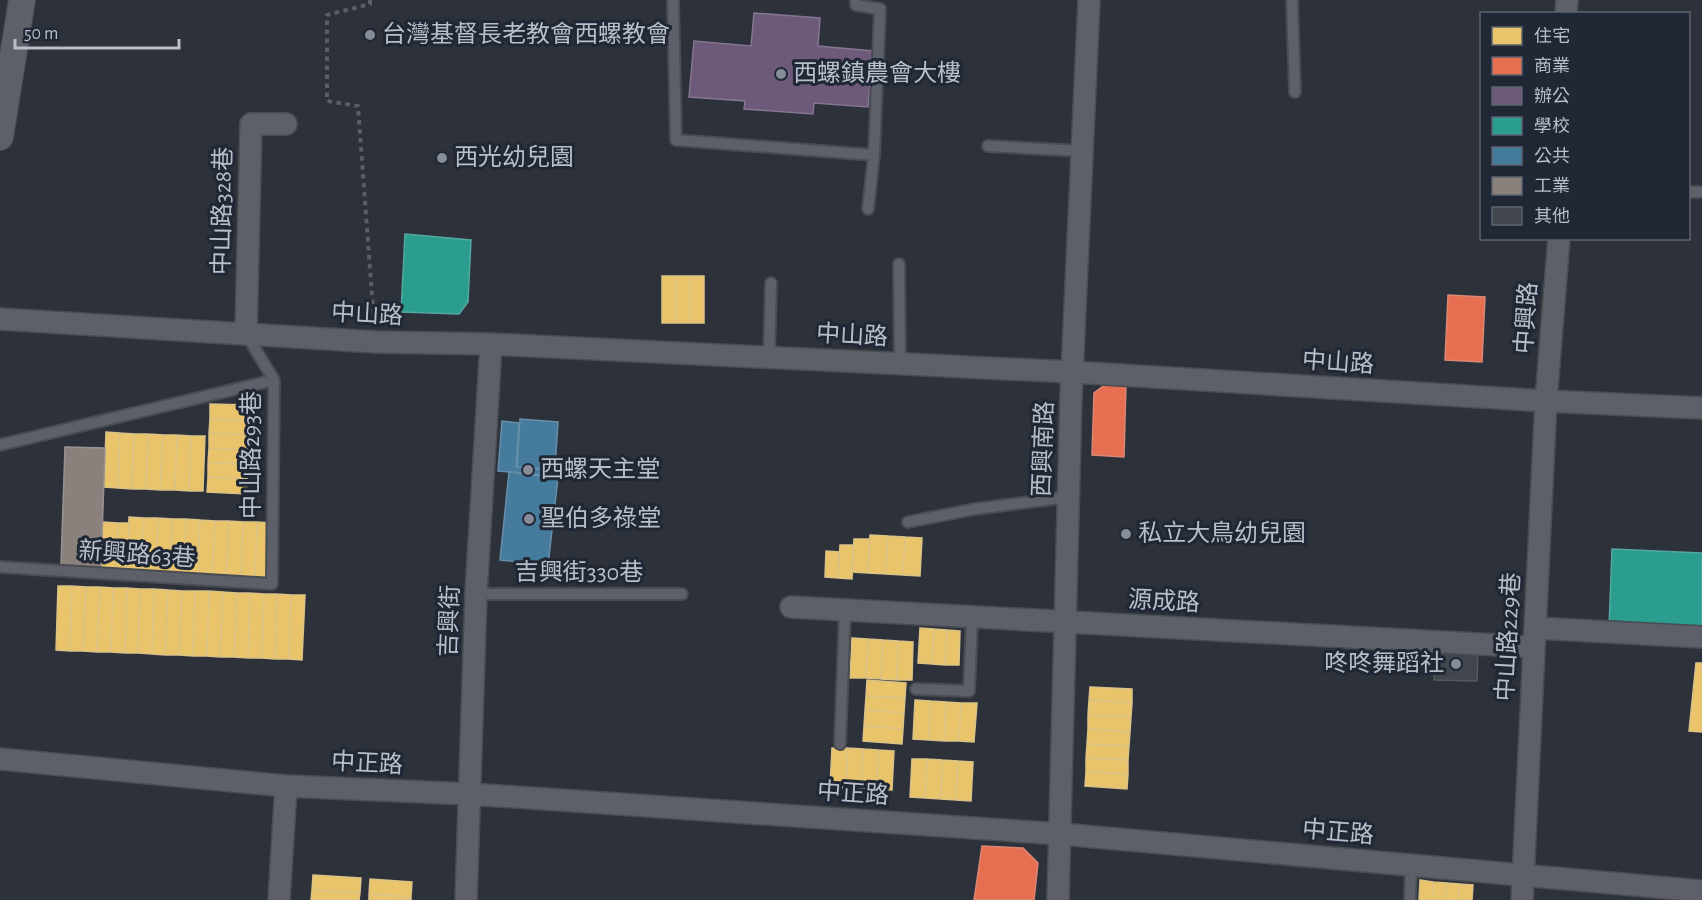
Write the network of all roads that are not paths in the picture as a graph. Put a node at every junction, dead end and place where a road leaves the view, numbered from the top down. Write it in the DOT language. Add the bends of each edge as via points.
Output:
graph roads {
  1 [pos="22,0"];
  2 [pos="673,0"];
  3 [pos="856,0"];
  4 [pos="1089,0"];
  5 [pos="1292,0"];
  6 [pos="1295,92"];
  7 [pos="2,106"];
  8 [pos="286,124"];
  9 [pos="0,137"];
  10 [pos="988,146"];
  11 [pos="1082,151"];
  12 [pos="874,155"];
  13 [pos="868,209"];
  14 [pos="1559,240"];
  15 [pos="899,264"];
  16 [pos="771,283"];
  17 [pos="0,319"];
  18 [pos="246,334"];
  19 [pos="491,344"];
  20 [pos="769,358"];
  21 [pos="900,364"];
  22 [pos="1072,372"];
  23 [pos="274,380"];
  24 [pos="1546,401"];
  25 [pos="1702,408"];
  26 [pos="0,445"];
  27 [pos="1068,497"];
  28 [pos="908,522"];
  29 [pos="0,567"];
  30 [pos="272,585"];
  31 [pos="476,594"];
  32 [pos="682,594"];
  33 [pos="791,607"];
  34 [pos="845,610"];
  35 [pos="972,618"];
  36 [pos="1066,623"];
  37 [pos="1702,637"];
  38 [pos="1534,638"];
  39 [pos="916,689"];
  40 [pos="840,744"];
  41 [pos="0,759"];
  42 [pos="286,786"];
  43 [pos="470,794"];
  44 [pos="1061,834"];
  45 [pos="1411,865"];
  46 [pos="1522,876"];
  47 [pos="1702,891"];
  48 [pos="279,900"];
  49 [pos="466,900"];
  50 [pos="1058,900"];
  51 [pos="1410,900"];
  52 [pos="1522,900"];
  1 -- 7 [label="street"];
  2 -- 12 [label="lane" via="676,140"];
  3 -- 12 [label="lane" via="856,5 880,9"];
  4 -- 11 [label="street, 西興南路"];
  5 -- 6 [label="lane"];
  7 -- 9 [label="street"];
  8 -- 18 [label="street, 中山路328巷" via="251,124"];
  10 -- 11 [label="lane"];
  11 -- 22 [label="street, 西興南路"];
  12 -- 13 [label="lane"];
  14 -- 24 [label="street, 中興路"];
  15 -- 21 [label="lane"];
  16 -- 20 [label="lane"];
  17 -- 18 [label="street, 中山路"];
  18 -- 19 [label="street, 中山路"];
  18 -- 23 [label="lane, 中山路293巷"];
  19 -- 20 [label="street, 中山路"];
  19 -- 31 [label="street, 吉興街"];
  20 -- 21 [label="street, 中山路"];
  21 -- 22 [label="street, 中山路"];
  22 -- 24 [label="street, 中山路"];
  22 -- 27 [label="street, 西興南路"];
  23 -- 26 [label="lane"];
  23 -- 30 [label="lane, 中山路293巷"];
  24 -- 25 [label="street, 中山路"];
  24 -- 38 [label="street, 中山路229巷"];
  27 -- 28 [label="lane"];
  27 -- 36 [label="street, 西興南路"];
  29 -- 30 [label="lane, 新興路63巷"];
  31 -- 32 [label="lane, 吉興街330巷"];
  31 -- 43 [label="street, 吉興街"];
  33 -- 34 [label="street, 源成路"];
  34 -- 35 [label="street, 源成路"];
  34 -- 40 [label="lane"];
  35 -- 36 [label="street, 源成路"];
  35 -- 39 [label="lane" via="969,691"];
  36 -- 38 [label="street, 源成路"];
  36 -- 44 [label="street, 西興南路"];
  37 -- 38 [label="street, 源成路"];
  38 -- 46 [label="street, 中山路229巷"];
  41 -- 42 [label="street, 中正路"];
  42 -- 43 [label="street, 中正路"];
  42 -- 48 [label="street"];
  43 -- 44 [label="street, 中正路"];
  43 -- 49 [label="street, 吉興街"];
  44 -- 45 [label="street, 中正路"];
  44 -- 50 [label="street, 西興南路"];
  45 -- 46 [label="street, 中正路"];
  45 -- 51 [label="lane"];
  46 -- 47 [label="street, 中正路"];
  46 -- 52 [label="street, 中山路229巷"];
}
